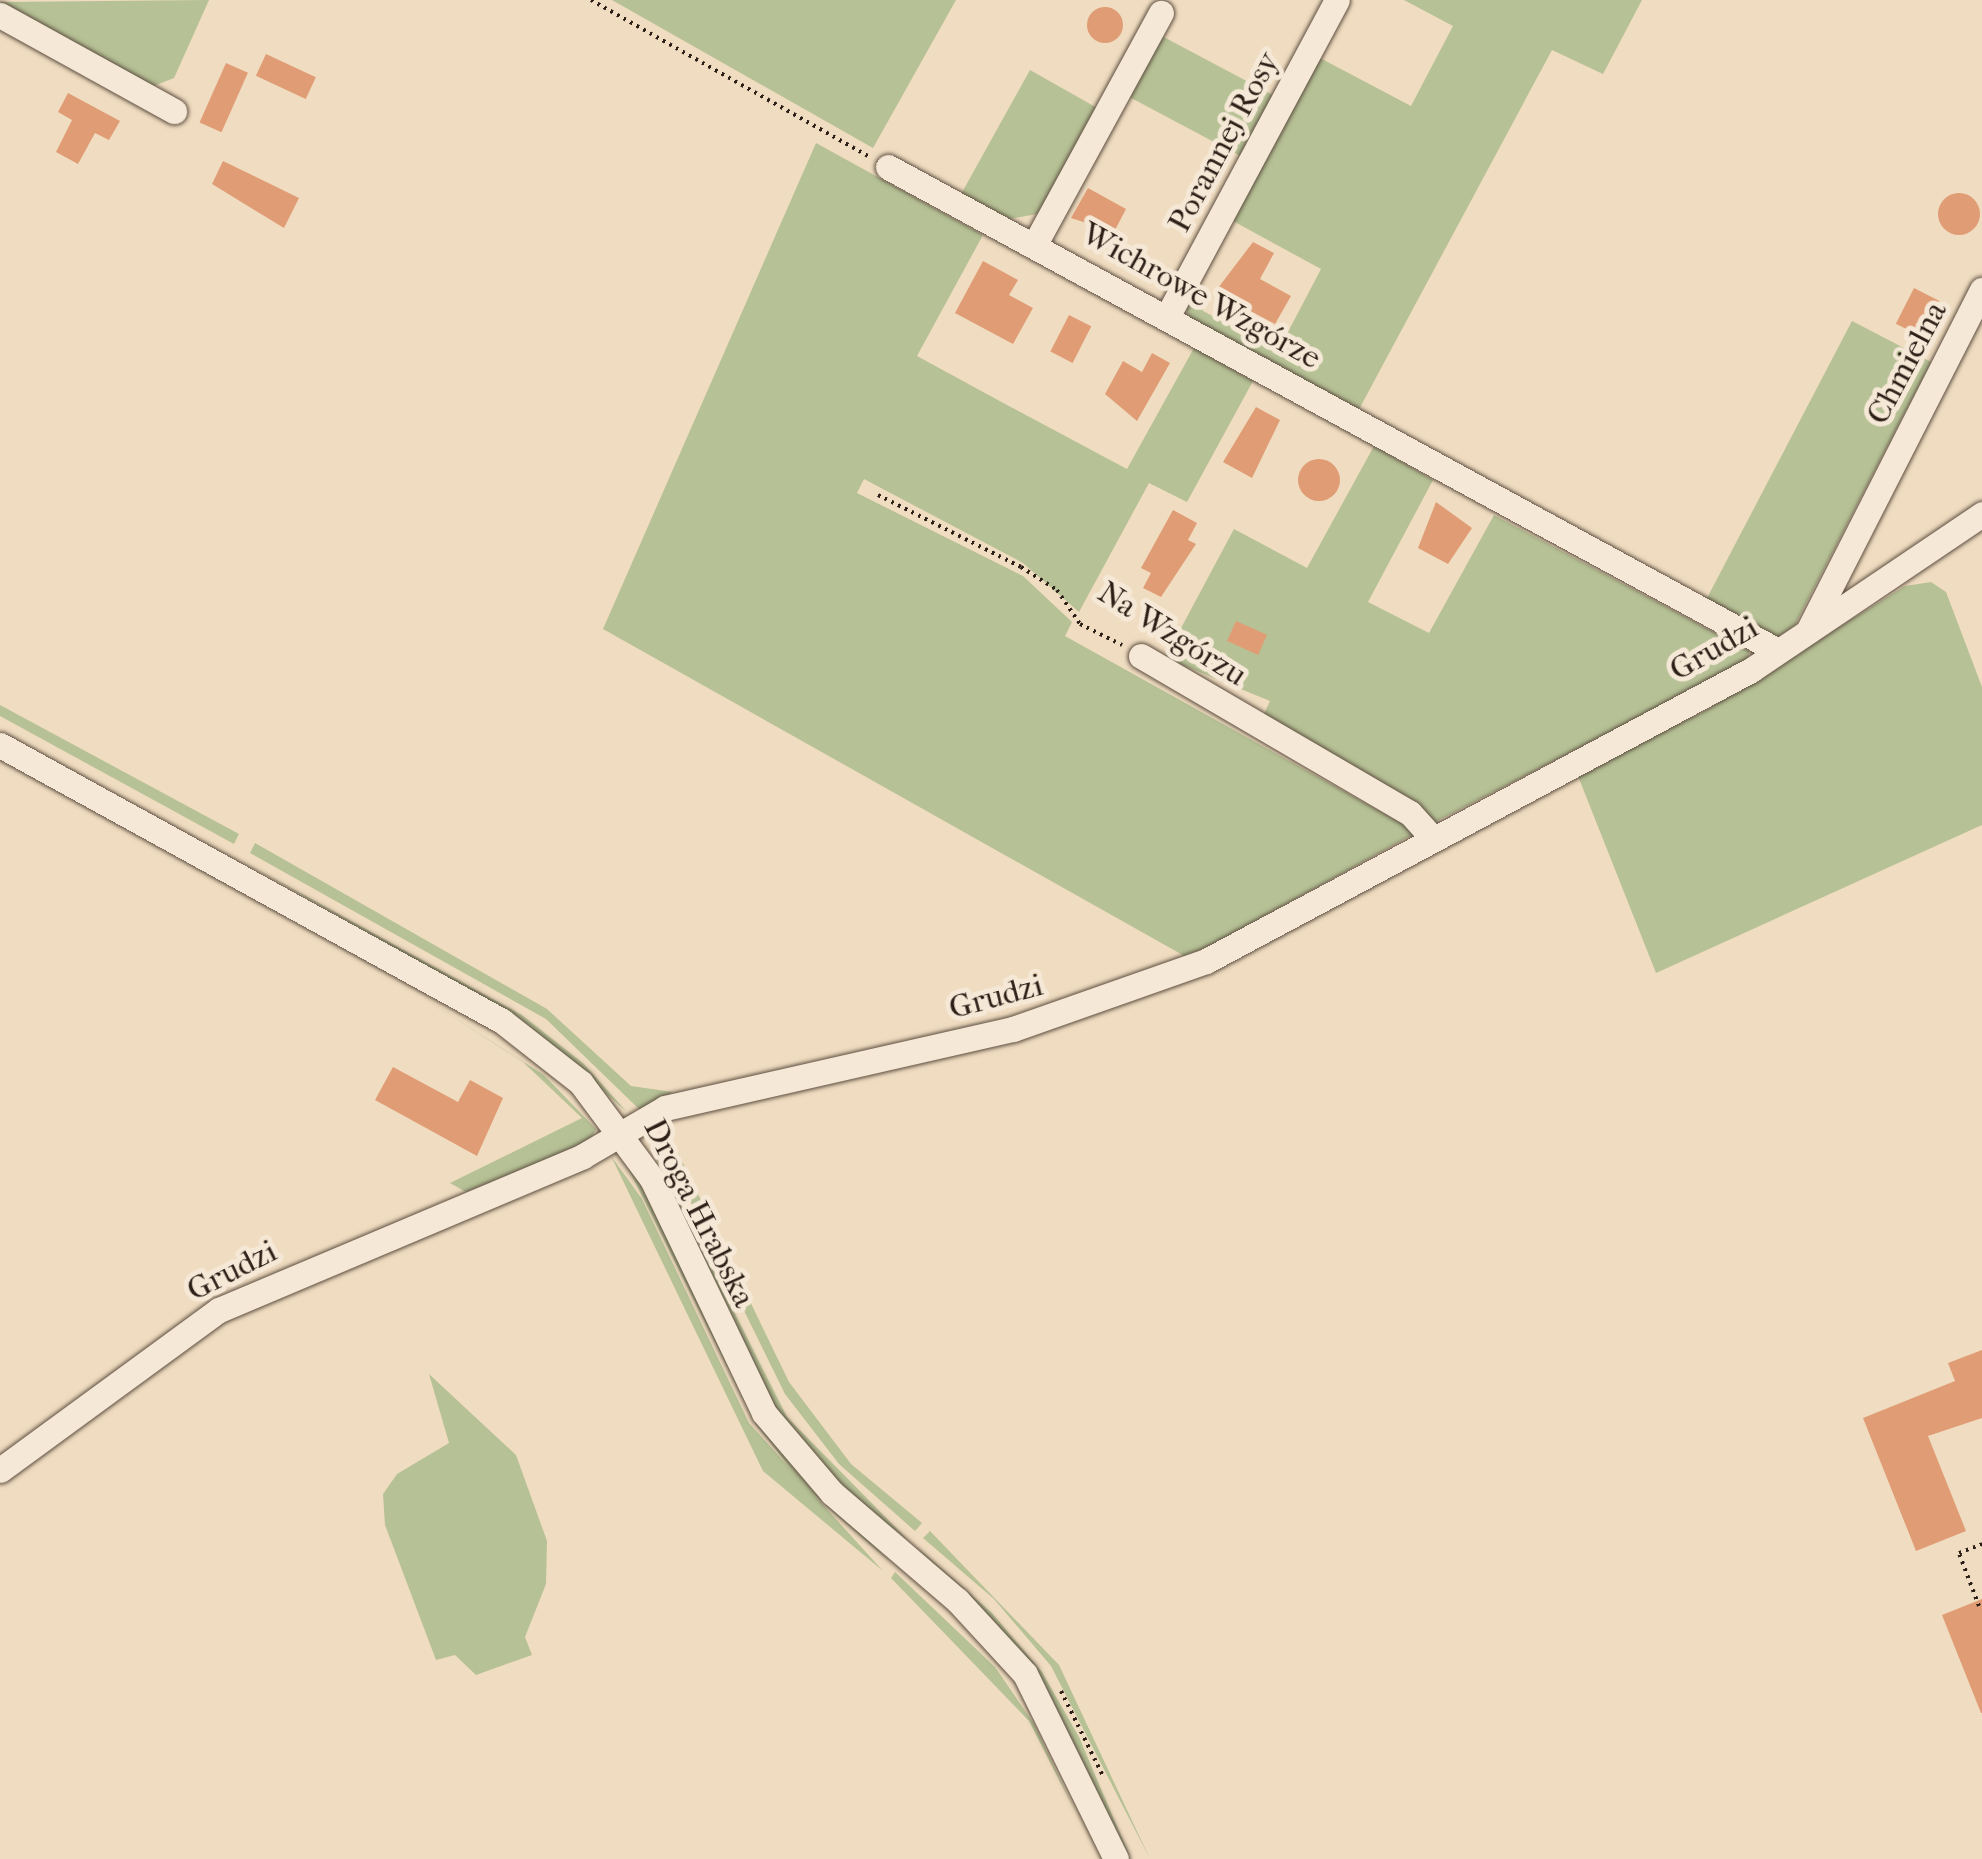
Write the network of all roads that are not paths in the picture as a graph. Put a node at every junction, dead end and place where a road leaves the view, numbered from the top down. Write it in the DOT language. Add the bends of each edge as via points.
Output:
graph roads {
  1 [pos="1337,0"];
  2 [pos="1161,13"];
  3 [pos="0,15"];
  4 [pos="174,111"];
  5 [pos="888,166"];
  6 [pos="1036,242"];
  7 [pos="1982,290"];
  8 [pos="1168,315"];
  9 [pos="1982,514"];
  10 [pos="1808,631"];
  11 [pos="1778,651"];
  12 [pos="1141,656"];
  13 [pos="0,745"];
  14 [pos="1429,834"];
  15 [pos="624,1133"];
  16 [pos="0,1470"];
  17 [pos="1116,1859"];
  1 -- 8 [label="street, Porannej Rosy"];
  2 -- 6 [label="street"];
  3 -- 4 [label="street"];
  5 -- 6 [label="street, Wichrowe Wzgórze"];
  6 -- 8 [label="street, Wichrowe Wzgórze"];
  7 -- 10 [label="street, Chmielna"];
  8 -- 11 [label="street, Wichrowe Wzgórze"];
  9 -- 10 [label="street, Grudzi"];
  10 -- 11 [label="street, Grudzi"];
  11 -- 14 [label="street, Grudzi"];
  12 -- 14 [label="street, Na Wzgórzu" via="1410,812"];
  13 -- 15 [label="street, Droga Hrabska" via="502,1021 570,1073"];
  14 -- 15 [label="street, Grudzi" via="1206,961 1114,998 674,1105"];
  15 -- 16 [label="street, Grudzi" via="220,1310"];
  15 -- 17 [label="street, Droga Hrabska" via="764,1412 832,1494 957,1600 1025,1674"];
}
